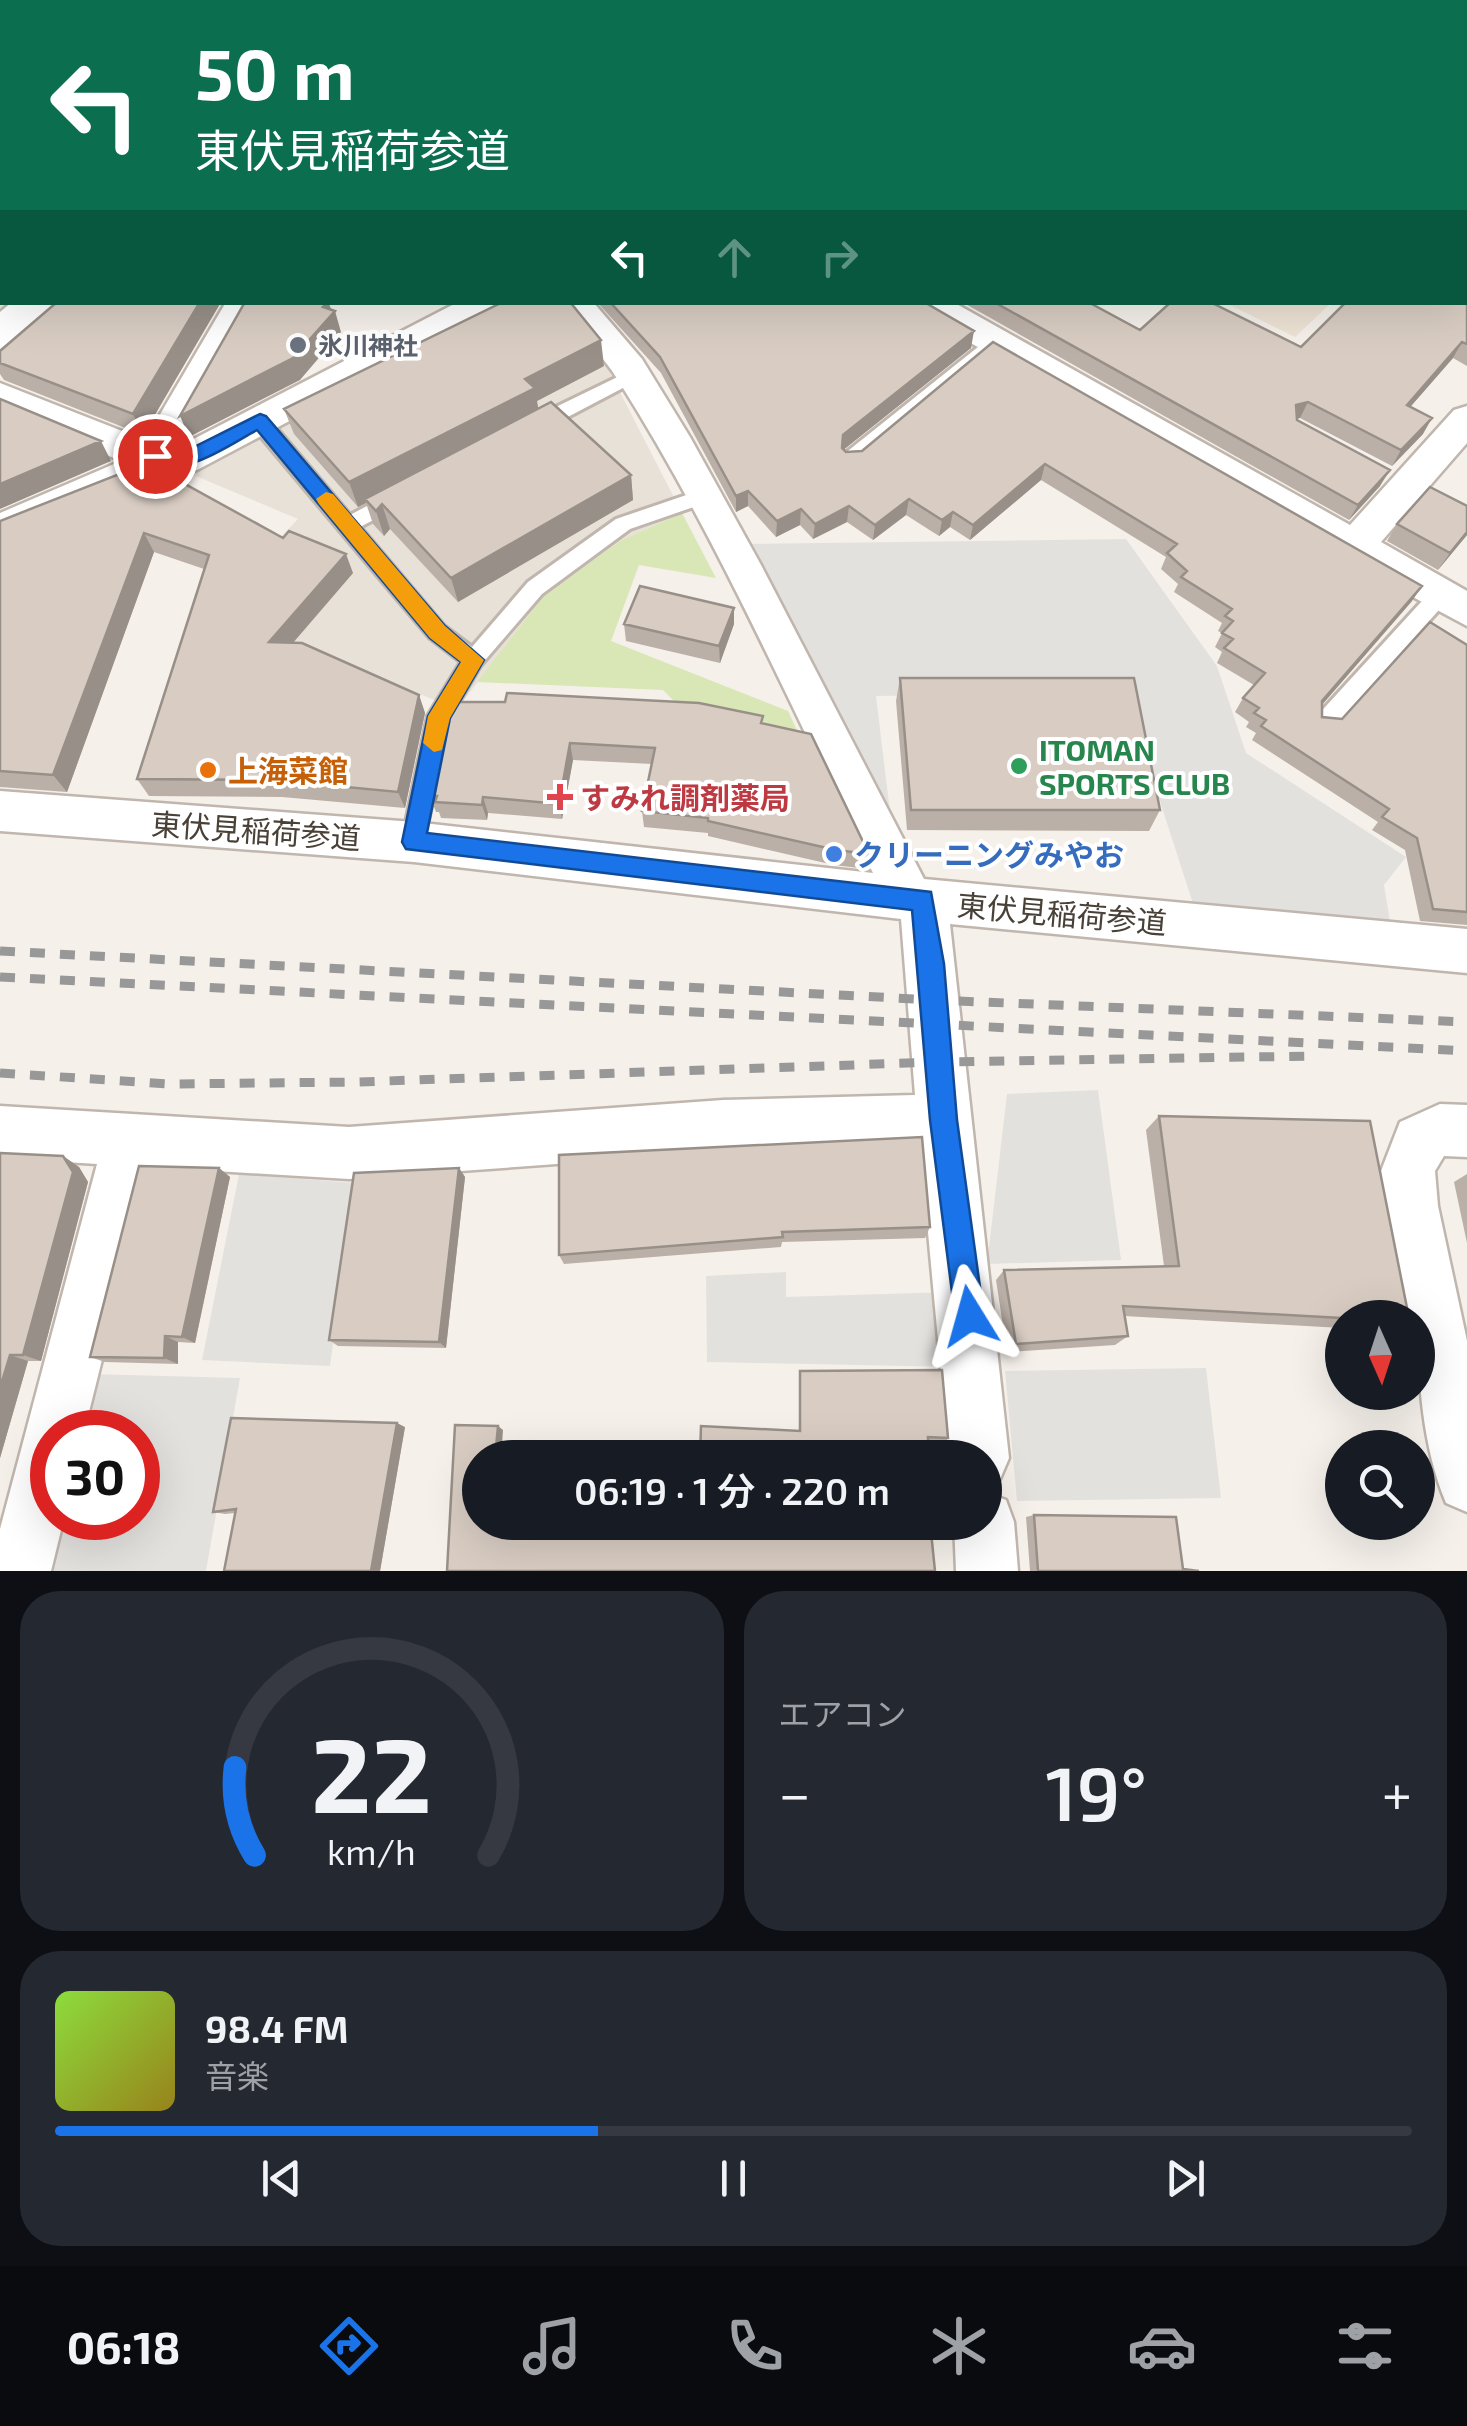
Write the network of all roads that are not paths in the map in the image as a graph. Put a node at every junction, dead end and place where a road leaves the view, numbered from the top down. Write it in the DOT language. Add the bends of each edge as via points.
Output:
graph roads {
  1 [pos="35,305"];
  2 [pos="242,305"];
  3 [pos="481,305"];
  4 [pos="576,305"];
  5 [pos="931,305"];
  6 [pos="0,335"];
  7 [pos="993,341"];
  8 [pos="634,376"];
  9 [pos="0,396"];
  10 [pos="1467,418"];
  11 [pos="260,421"];
  12 [pos="516,436"];
  13 [pos="155,456"];
  14 [pos="851,458"];
  15 [pos="415,489"];
  16 [pos="704,496"];
  17 [pos="348,525"];
  18 [pos="0,529"];
  19 [pos="1354,548"];
  20 [pos="1454,602"];
  21 [pos="473,660"];
  22 [pos="1324,723"];
  23 [pos="0,811"];
  24 [pos="414,842"];
  25 [pos="915,898"];
  26 [pos="1467,951"];
  27 [pos="944,1120"];
  28 [pos="1467,1131"];
  29 [pos="0,1132"];
  30 [pos="130,1140"];
  31 [pos="61,1410"];
  32 [pos="978,1440"];
  33 [pos="1467,1482"];
  34 [pos="30,1531"];
  35 [pos="985,1540"];
  36 [pos="20,1571"];
  37 [pos="987,1571"];
  1 -- 6 [label="street"];
  2 -- 13 [label="street"];
  3 -- 11 [label="street"];
  4 -- 8 [label="street"];
  5 -- 7 [label="street"];
  7 -- 14 [label="lane"];
  7 -- 19 [label="street"];
  8 -- 12 [label="lane"];
  8 -- 16 [label="street"];
  9 -- 13 [label="street"];
  10 -- 19 [label="street" via="1400,482"];
  11 -- 13 [label="street" via="184,460"];
  11 -- 17 [label="lane"];
  13 -- 18 [label="street" via="128,475"];
  15 -- 17 [label="lane"];
  16 -- 21 [label="lane" via="623,524 535,588"];
  16 -- 25 [label="street"];
  17 -- 21 [label="lane" via="438,632"];
  19 -- 20 [label="street"];
  20 -- 22 [label="lane"];
  21 -- 24 [label="lane" via="439,716"];
  23 -- 24 [label="street, 東伏見稲荷参道"];
  24 -- 25 [label="street, 東伏見稲荷参道"];
  25 -- 26 [label="street, 東伏見稲荷参道"];
  25 -- 27 [label="street" via="932,964"];
  27 -- 30 [label="street" via="723,1126 349,1153"];
  27 -- 32 [label="street" via="970,1316"];
  28 -- 33 [label="street" via="1440,1130 1419,1141 1408,1171"];
  29 -- 30 [label="street"];
  30 -- 31 [label="street"];
  34 -- 36 [label="street"];
  35 -- 37 [label="street"];
}
